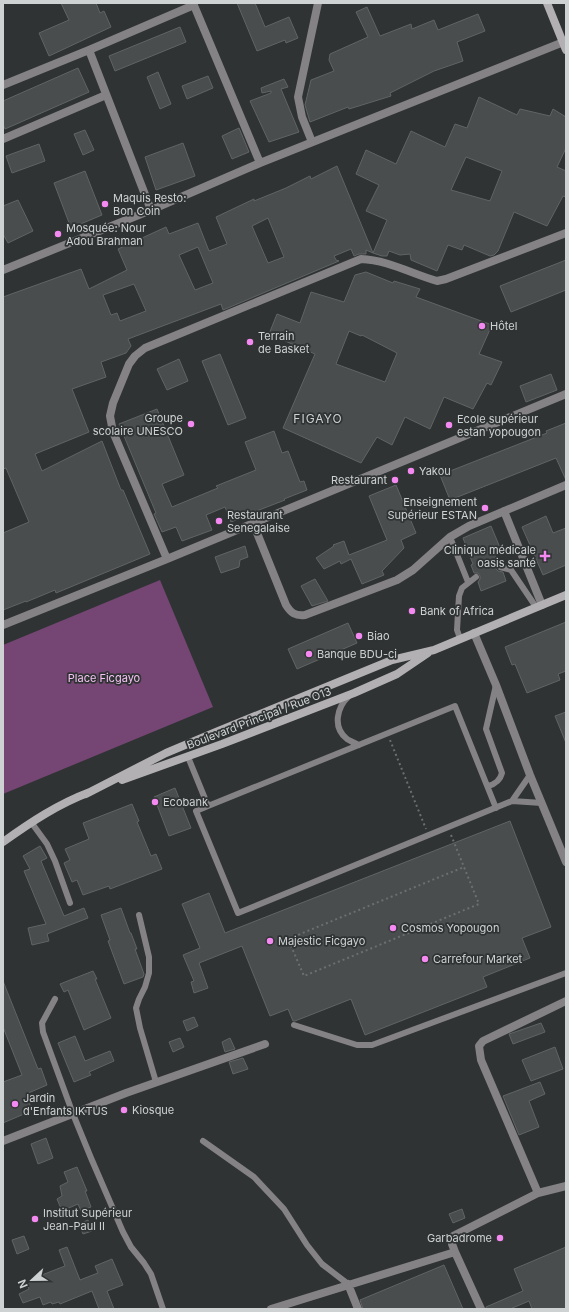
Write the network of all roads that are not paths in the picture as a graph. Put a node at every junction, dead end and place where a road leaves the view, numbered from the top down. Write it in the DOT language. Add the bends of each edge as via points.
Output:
graph roads {
  1 [pos="319,3"];
  2 [pos="547,3"];
  3 [pos="194,4"];
  4 [pos="565,44"];
  5 [pos="89,50"];
  6 [pos="3,85"];
  7 [pos="106,95"];
  8 [pos="3,138"];
  9 [pos="312,142"];
  10 [pos="260,162"];
  11 [pos="151,210"];
  12 [pos="566,233"];
  13 [pos="3,270"];
  14 [pos="566,394"];
  15 [pos="566,485"];
  16 [pos="504,511"];
  17 [pos="253,523"];
  18 [pos="450,537"];
  19 [pos="167,559"];
  20 [pos="500,567"];
  21 [pos="476,577"];
  22 [pos="468,582"];
  23 [pos="566,595"];
  24 [pos="539,606"];
  25 [pos="3,625"];
  26 [pos="474,633"];
  27 [pos="460,638"];
  28 [pos="434,650"];
  29 [pos="496,685"];
  30 [pos="354,693"];
  31 [pos="359,745"];
  32 [pos="188,757"];
  33 [pos="530,775"];
  34 [pos="488,786"];
  35 [pos="86,794"];
  36 [pos="512,801"];
  37 [pos="542,803"];
  38 [pos="208,806"];
  39 [pos="496,808"];
  40 [pos="32,822"];
  41 [pos="3,842"];
  42 [pos="566,862"];
  43 [pos="70,903"];
  44 [pos="139,915"];
  45 [pos="566,973"];
  46 [pos="55,999"];
  47 [pos="566,1001"];
  48 [pos="294,1025"];
  49 [pos="265,1044"];
  50 [pos="156,1082"];
  51 [pos="73,1114"];
  52 [pos="3,1141"];
  53 [pos="203,1141"];
  54 [pos="566,1186"];
  55 [pos="538,1193"];
  56 [pos="455,1252"];
  57 [pos="348,1284"];
  58 [pos="163,1309"];
  59 [pos="271,1309"];
  60 [pos="358,1309"];
  61 [pos="480,1309"];
  1 -- 9 [label="street" via="298,97 302,117"];
  2 -- 4 [label="main road"];
  3 -- 5 [label="street"];
  3 -- 10 [label="street"];
  4 -- 9 [label="street"];
  5 -- 6 [label="street"];
  5 -- 7 [label="street"];
  7 -- 8 [label="street"];
  7 -- 11 [label="street"];
  9 -- 10 [label="street"];
  10 -- 11 [label="street"];
  11 -- 13 [label="street"];
  12 -- 19 [label="street" via="446,280 437,281 382,262 361,259 145,348 134,356 110,416 113,432"];
  14 -- 17 [label="street"];
  15 -- 16 [label="street"];
  16 -- 18 [label="street"];
  16 -- 24 [label="street"];
  17 -- 18 [label="street" via="286,605 298,616 397,580 413,570"];
  17 -- 19 [label="street"];
  18 -- 22 [label="lane"];
  19 -- 25 [label="street"];
  20 -- 24 [label="lane" via="511,570"];
  21 -- 22 [label="lane"];
  22 -- 27 [label="lane" via="459,596 457,630"];
  23 -- 24 [label="main road, Boulevard Principal / Rue O13"];
  24 -- 26 [label="main road, Boulevard Principal / Rue O13"];
  26 -- 27 [label="main road, Boulevard Principal / Rue O13"];
  26 -- 29 [label="street"];
  27 -- 28 [label="main road, Boulevard Principal / Rue O13"];
  28 -- 30 [label="main road, Boulevard Principal / Rue O13" via="397,674"];
  28 -- 35 [label="main road, Boulevard Principal / Rue O13" via="392,660 216,732 166,753"];
  29 -- 33 [label="street"];
  29 -- 34 [label="lane" via="486,729 502,773 501,778"];
  30 -- 31 [label="lane" via="345,700 337,717 338,725 347,739"];
  30 -- 32 [label="main road, Boulevard Principal / Rue O13"];
  31 -- 34 [label="lane" via="455,706"];
  31 -- 38 [label="lane"];
  32 -- 35 [label="main road, Boulevard Principal / Rue O13"];
  32 -- 38 [label="lane"];
  33 -- 36 [label="lane"];
  33 -- 37 [label="street"];
  34 -- 39 [label="lane"];
  35 -- 40 [label="main road, Boulevard Principal / Rue O13" via="66,802"];
  36 -- 37 [label="lane"];
  36 -- 39 [label="lane"];
  37 -- 42 [label="street"];
  38 -- 39 [label="lane" via="196,811 238,913"];
  40 -- 41 [label="main road, Boulevard Principal / Rue O13"];
  40 -- 43 [label="lane" via="55,861"];
  44 -- 50 [label="lane" via="149,957 149,972 136,1008"];
  45 -- 48 [label="lane" via="372,1045 357,1045"];
  46 -- 51 [label="lane" via="42,1023"];
  47 -- 55 [label="street" via="484,1041 479,1046 481,1060"];
  49 -- 50 [label="street"];
  50 -- 51 [label="street"];
  51 -- 52 [label="street"];
  51 -- 58 [label="lane" via="123,1232 151,1274"];
  53 -- 57 [label="lane" via="254,1177 284,1209 307,1246 322,1264"];
  54 -- 55 [label="street"];
  55 -- 56 [label="street" via="453,1236"];
  56 -- 57 [label="street"];
  56 -- 61 [label="street"];
  57 -- 59 [label="street"];
  57 -- 60 [label="street"];
}
